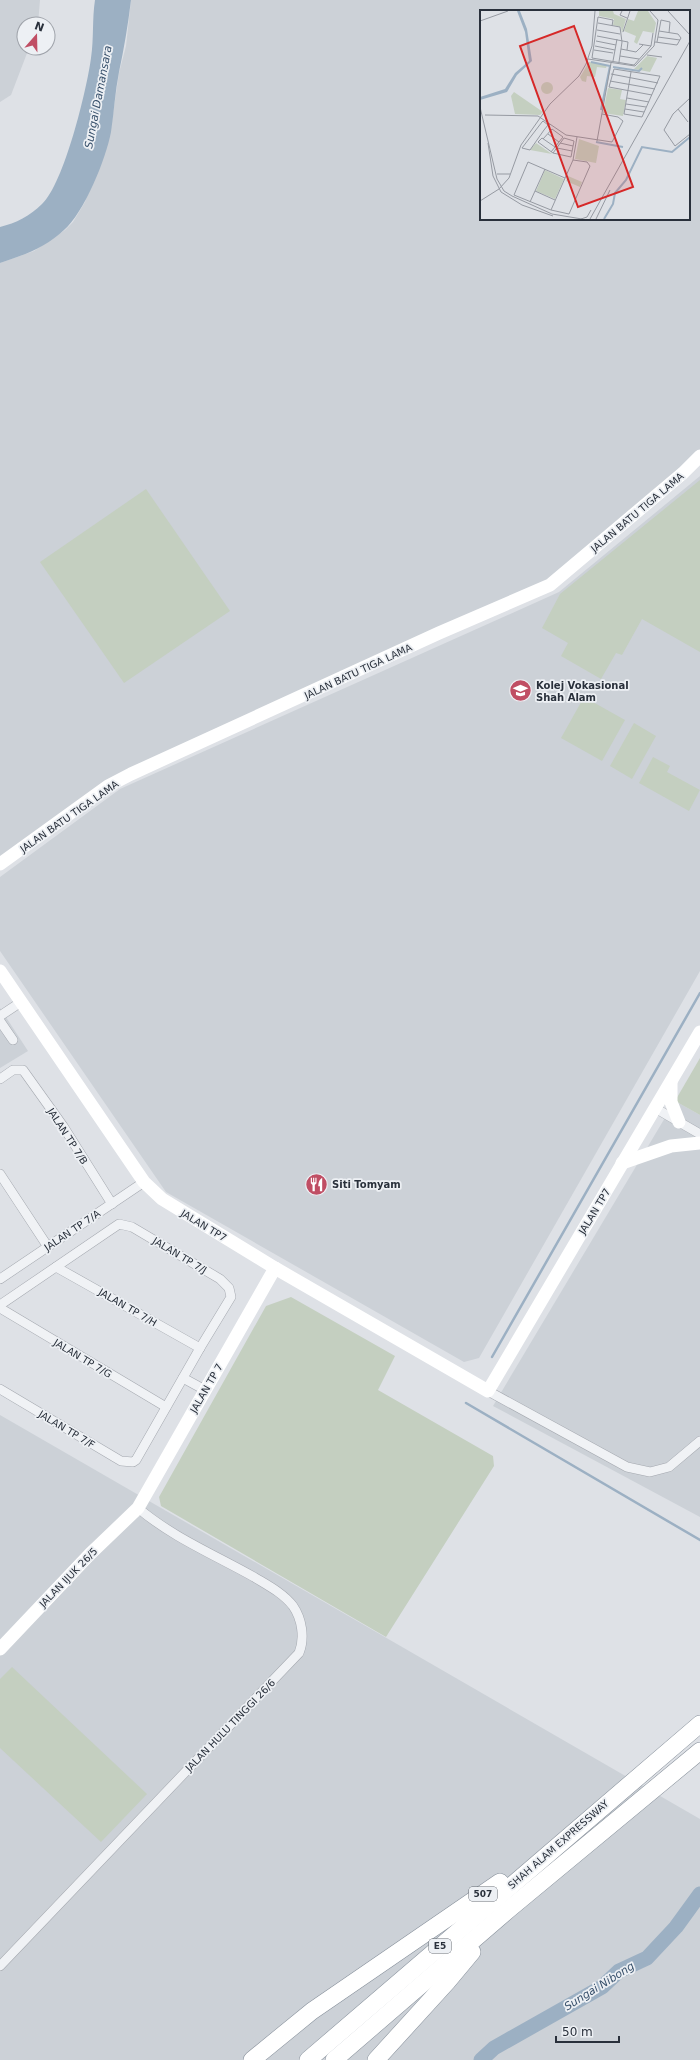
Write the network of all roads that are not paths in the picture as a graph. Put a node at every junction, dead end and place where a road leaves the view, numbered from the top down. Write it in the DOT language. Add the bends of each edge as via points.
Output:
graph roads {
  1 [pos="699,457"];
  2 [pos="0,864"];
  3 [pos="0,971"];
  4 [pos="21,1002"];
  5 [pos="0,1016"];
  6 [pos="0,1022"];
  7 [pos="700,1032"];
  8 [pos="13,1040"];
  9 [pos="0,1079"];
  10 [pos="671,1080"];
  11 [pos="655,1108"];
  12 [pos="679,1122"];
  13 [pos="700,1134"];
  14 [pos="700,1143"];
  15 [pos="622,1163"];
  16 [pos="0,1174"];
  17 [pos="144,1182"];
  18 [pos="112,1204"];
  19 [pos="48,1247"];
  20 [pos="56,1267"];
  21 [pos="275,1268"];
  22 [pos="0,1279"];
  23 [pos="0,1306"];
  24 [pos="200,1348"];
  25 [pos="183,1378"];
  26 [pos="0,1389"];
  27 [pos="205,1390"];
  28 [pos="488,1391"];
  29 [pos="166,1407"];
  30 [pos="700,1441"];
  31 [pos="138,1508"];
  32 [pos="0,1649"];
  33 [pos="700,1724"];
  34 [pos="700,1751"];
  35 [pos="573,1832"];
  36 [pos="501,1916"];
  37 [pos="0,1966"];
  38 [pos="252,2060"];
  39 [pos="308,2060"];
  40 [pos="334,2060"];
  41 [pos="376,2060"];
  1 -- 2 [label="street, JALAN BATU TIGA LAMA" via="550,585 131,774 108,786"];
  3 -- 4 [label="street, JALAN TP7"];
  4 -- 5 [label="street"];
  4 -- 17 [label="street, JALAN TP7"];
  6 -- 8 [label="street"];
  7 -- 10 [label="street, JALAN TP7"];
  9 -- 18 [label="street, JALAN TP 7/B" via="13,1070 23,1070"];
  10 -- 11 [label="street, JALAN TP7"];
  10 -- 12 [label="street" via="671,1102"];
  11 -- 12 [label="street"];
  11 -- 15 [label="street, JALAN TP7"];
  12 -- 13 [label="street"];
  14 -- 15 [label="street" via="671,1146"];
  15 -- 28 [label="street, JALAN TP7"];
  16 -- 19 [label="street"];
  17 -- 18 [label="street, JALAN TP 7/A"];
  17 -- 21 [label="street, JALAN TP7" via="162,1199"];
  18 -- 19 [label="street, JALAN TP 7/A"];
  19 -- 22 [label="street, JALAN TP 7/A"];
  20 -- 23 [label="street"];
  20 -- 24 [label="street, JALAN TP 7/H"];
  20 -- 24 [label="street, JALAN TP 7/J" via="119,1224 132,1227 220,1279 229,1288 231,1297"];
  21 -- 27 [label="street, JALAN TP 7"];
  21 -- 28 [label="street, JALAN TP7"];
  23 -- 29 [label="street, JALAN TP 7/G"];
  24 -- 25 [label="street"];
  25 -- 27 [label="street"];
  25 -- 29 [label="street"];
  26 -- 29 [label="street, JALAN TP 7/F" via="121,1461 136,1460"];
  27 -- 31 [label="street, JALAN TP 7"];
  28 -- 30 [label="street, JALAN TP7" via="627,1467 650,1472 669,1466"];
  31 -- 32 [label="street, JALAN IJUK 26/5" via="90,1554"];
  31 -- 37 [label="street, JALAN HULU TINGGI 26/6" via="155,1523 282,1594 299,1617 303,1643 299,1653"];
  33 -- 35 [label="highway, SHAH ALAM EXPRESSWAY / E5"];
  34 -- 36 [label="highway, SHAH ALAM EXPRESSWAY / E5"];
  35 -- 38 [label="highway, 507" via="312,2011"];
  35 -- 39 [label="highway, SHAH ALAM EXPRESSWAY / E5"];
  36 -- 40 [label="highway, SHAH ALAM EXPRESSWAY / E5"];
  36 -- 41 [label="highway" via="447,1982"];
}
